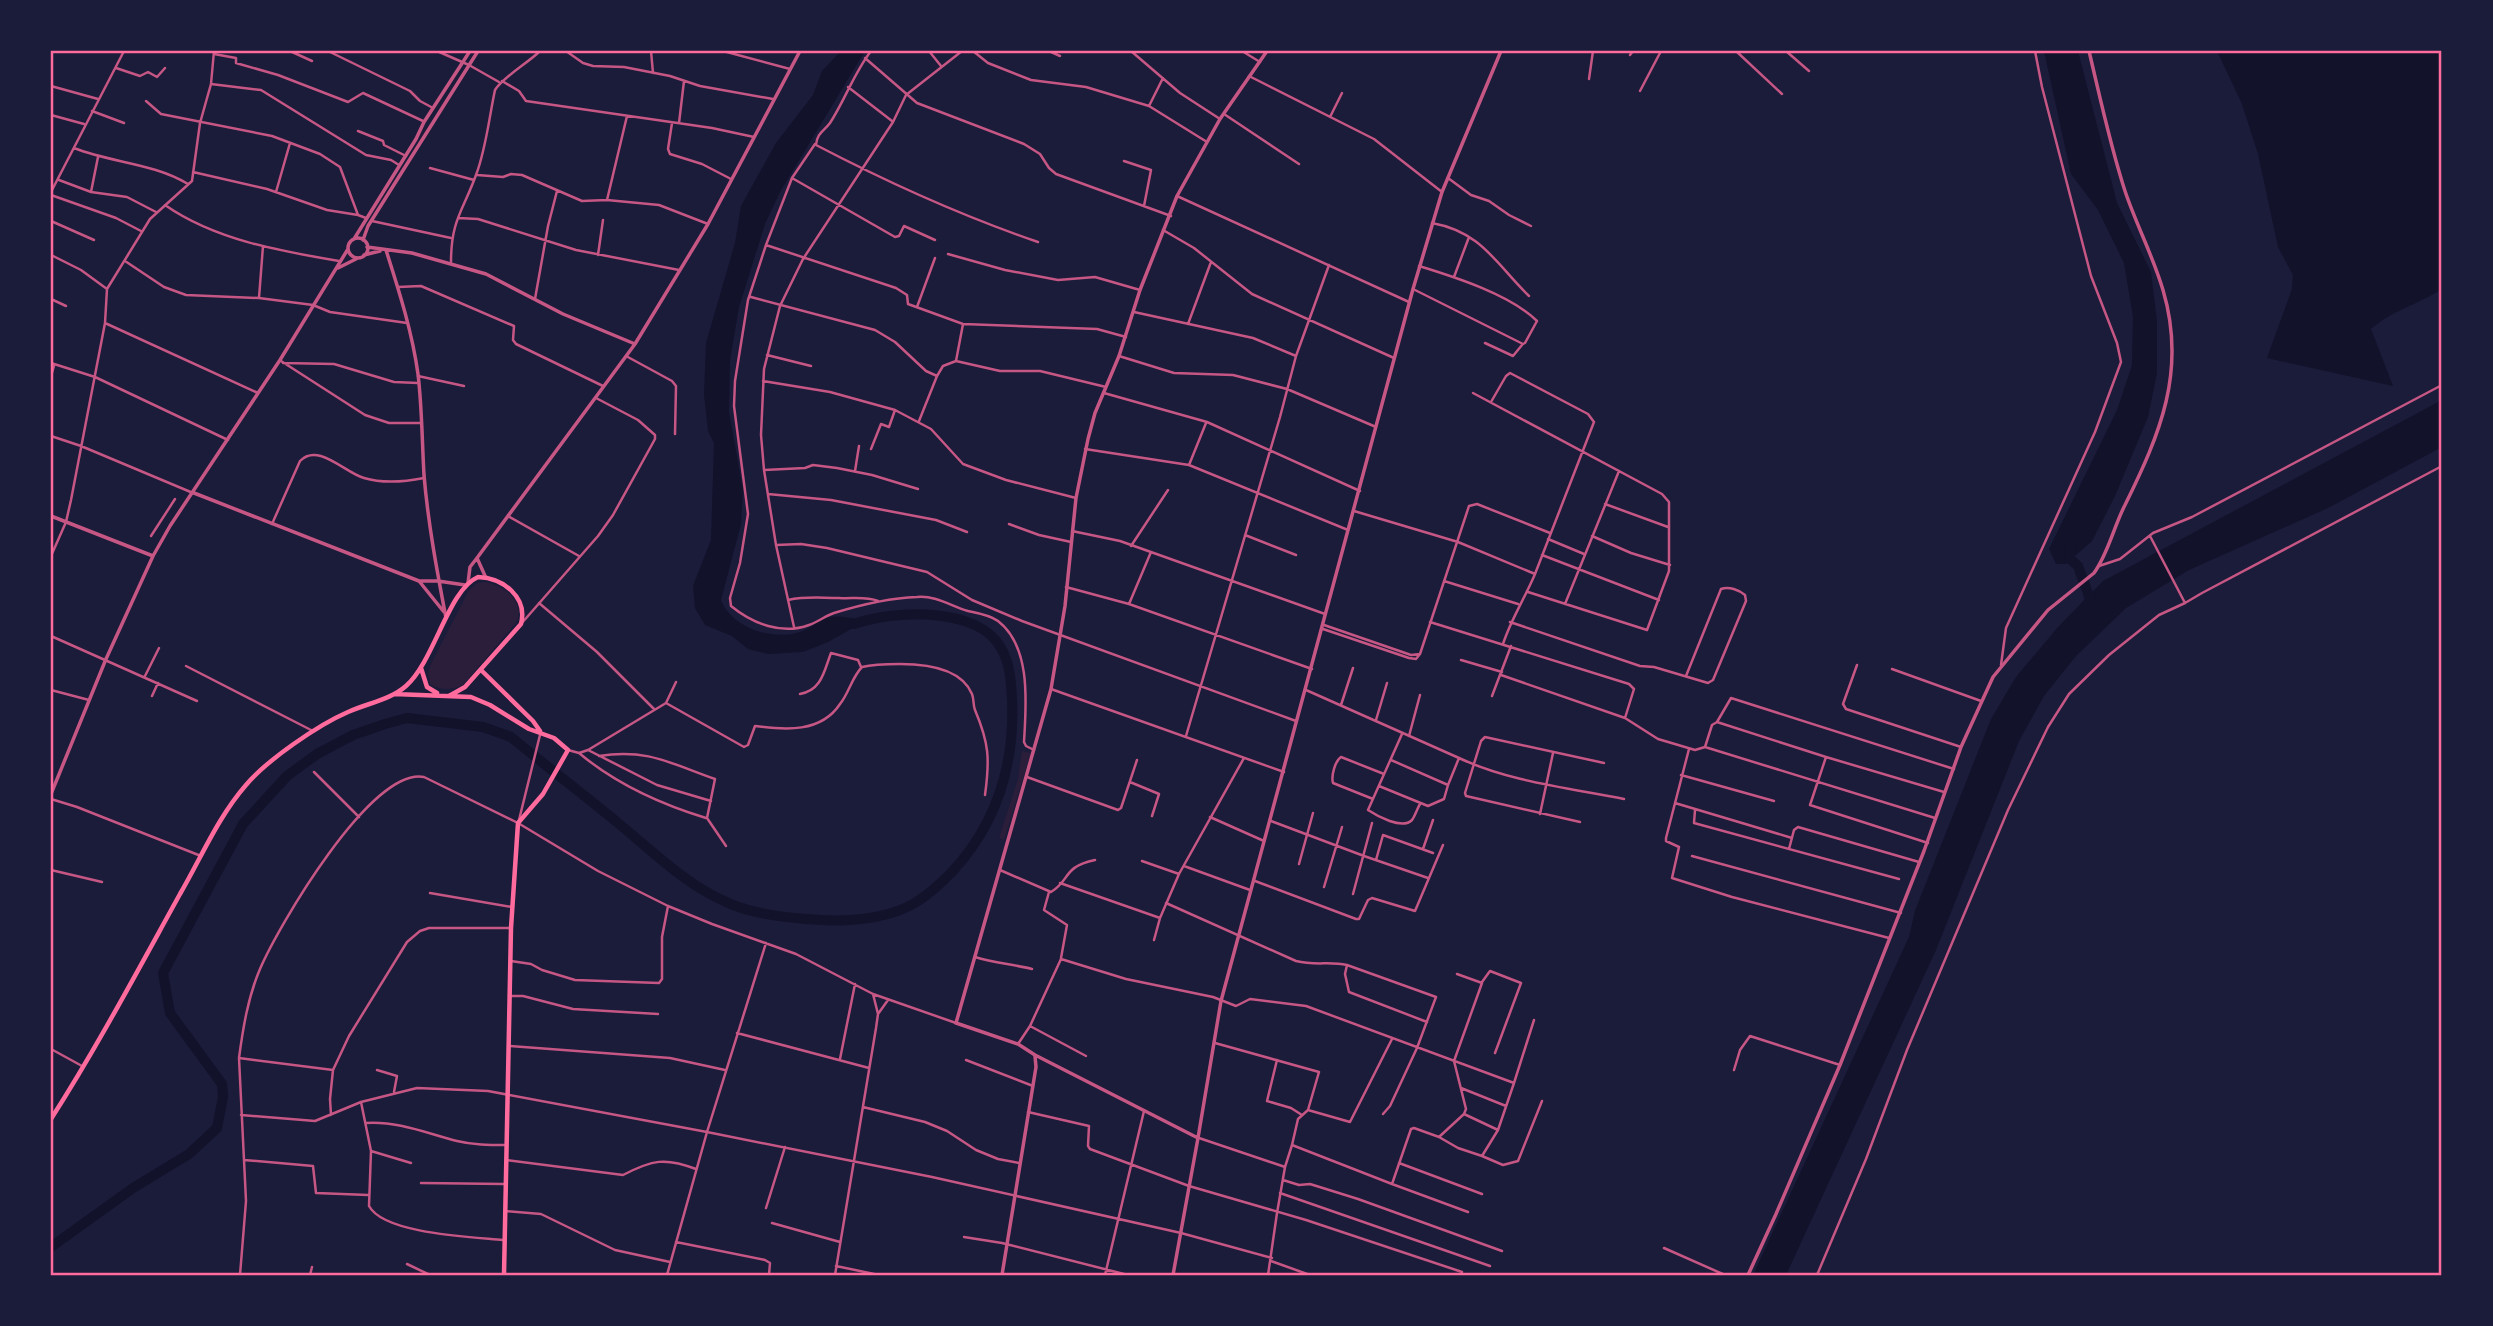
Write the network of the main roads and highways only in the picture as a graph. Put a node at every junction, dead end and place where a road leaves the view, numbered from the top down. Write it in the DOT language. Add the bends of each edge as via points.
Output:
graph roads {
  1 [pos="421,668"];
  2 [pos="481,670"];
  3 [pos="393,694"];
  4 [pos="441,695"];
  5 [pos="449,695"];
  6 [pos="540,731"];
  7 [pos="51,1119"];
  8 [pos="504,1275"];
  1 -- 2 [label="main road" via="466,584 478,577 504,586 521,601 523,610 521,624"];
  1 -- 3 [label="main road"];
  1 -- 4 [label="main road" via="427,687"];
  2 -- 5 [label="main road" via="465,687"];
  2 -- 6 [label="main road"];
  3 -- 4 [label="main road"];
  3 -- 7 [label="main road" via="313,731 246,785"];
  4 -- 5 [label="main road"];
  5 -- 6 [label="main road" via="482,701"];
  6 -- 8 [label="main road" via="568,750 543,794 518,823 511,928"];
}
